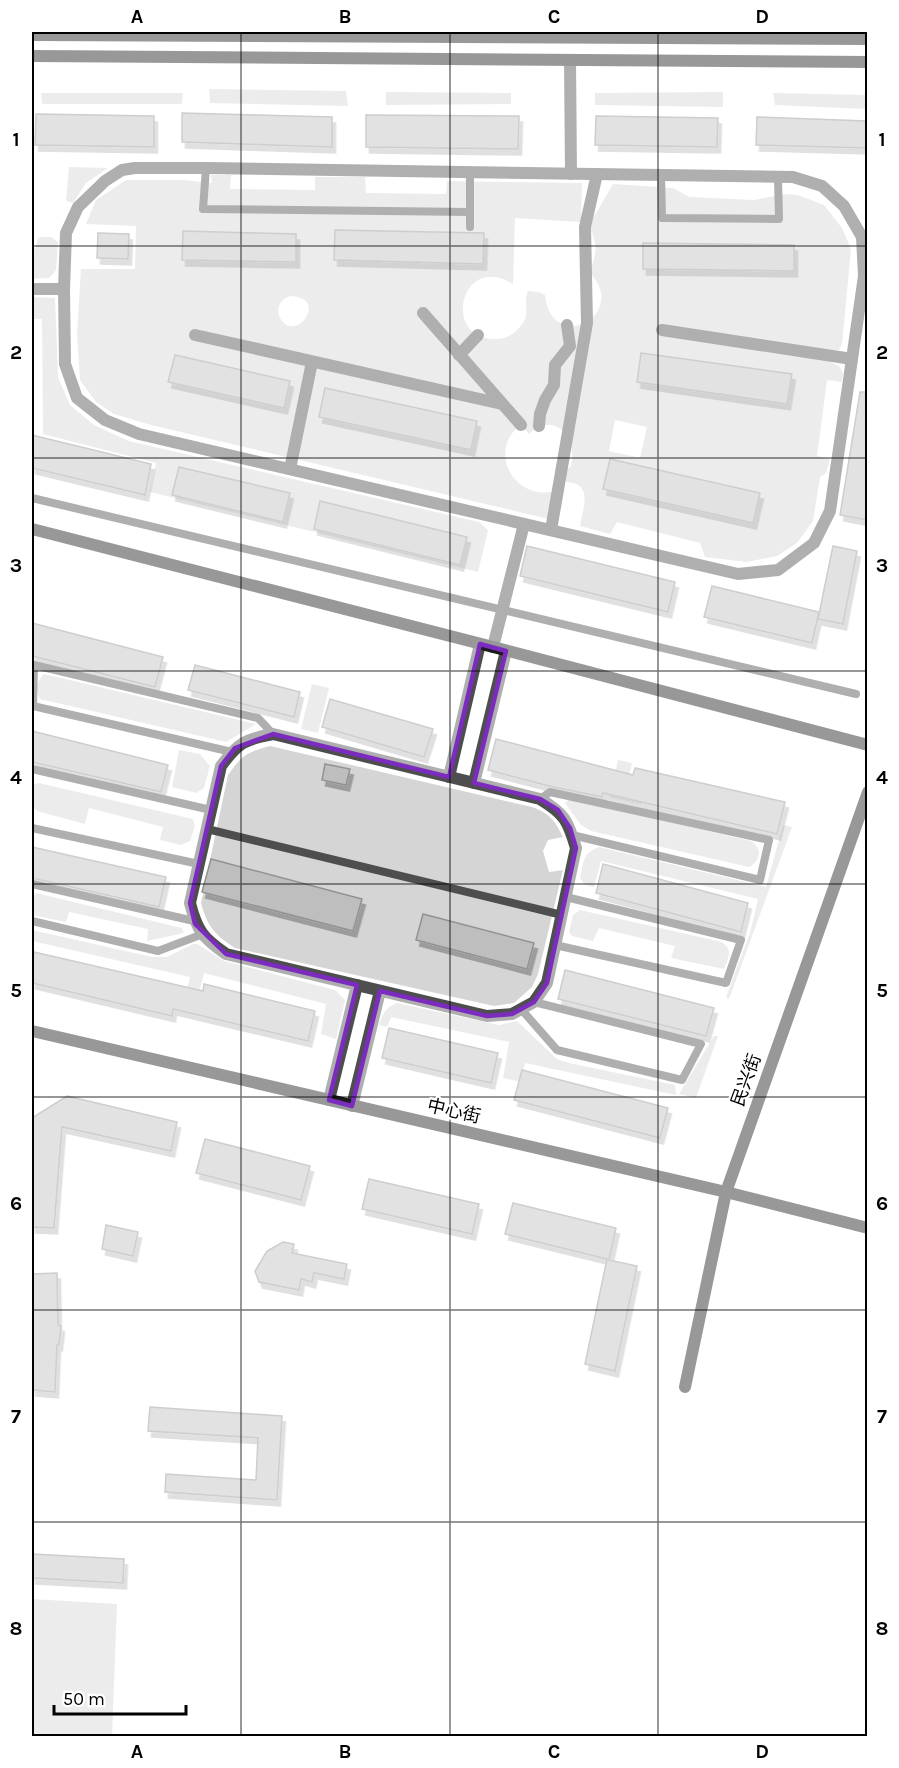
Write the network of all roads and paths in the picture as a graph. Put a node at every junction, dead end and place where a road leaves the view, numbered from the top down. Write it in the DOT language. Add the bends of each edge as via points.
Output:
graph roads {
  1 [pos="144,34"];
  2 [pos="32,35"];
  3 [pos="569,35"];
  4 [pos="782,35"];
  5 [pos="867,39"];
  6 [pos="32,56"];
  7 [pos="570,60"];
  8 [pos="867,62"];
  9 [pos="206,168"];
  10 [pos="470,172"];
  11 [pos="571,174"];
  12 [pos="597,174"];
  13 [pos="662,175"];
  14 [pos="778,177"];
  15 [pos="470,212"];
  16 [pos="470,227"];
  17 [pos="32,289"];
  18 [pos="64,289"];
  19 [pos="423,313"];
  20 [pos="567,326"];
  21 [pos="662,330"];
  22 [pos="195,335"];
  23 [pos="478,335"];
  24 [pos="459,355"];
  25 [pos="852,359"];
  26 [pos="312,362"];
  27 [pos="502,404"];
  28 [pos="520,425"];
  29 [pos="539,426"];
  30 [pos="290,469"];
  31 [pos="32,498"];
  32 [pos="524,524"];
  33 [pos="32,529"];
  34 [pos="551,530"];
  35 [pos="502,609"];
  36 [pos="480,644"];
  37 [pos="493,647"];
  38 [pos="506,651"];
  39 [pos="856,694"];
  40 [pos="273,734"];
  41 [pos="867,745"];
  42 [pos="232,752"];
  43 [pos="32,769"];
  44 [pos="449,777"];
  45 [pos="474,783"];
  46 [pos="867,792"];
  47 [pos="540,799"];
  48 [pos="211,810"];
  49 [pos="32,828"];
  50 [pos="207,829"];
  51 [pos="572,835"];
  52 [pos="199,864"];
  53 [pos="32,884"];
  54 [pos="566,897"];
  55 [pos="562,915"];
  56 [pos="32,921"];
  57 [pos="195,921"];
  58 [pos="203,934"];
  59 [pos="555,945"];
  60 [pos="357,985"];
  61 [pos="380,991"];
  62 [pos="534,1002"];
  63 [pos="521,1009"];
  64 [pos="32,1031"];
  65 [pos="329,1100"];
  66 [pos="352,1106"];
  67 [pos="726,1192"];
  68 [pos="867,1228"];
  69 [pos="685,1387"];
  1 -- 2 [label="street"];
  1 -- 3 [label="street"];
  3 -- 4 [label="street"];
  4 -- 5 [label="street"];
  6 -- 7 [label="street"];
  7 -- 8 [label="street"];
  7 -- 11 [label="street"];
  9 -- 10 [label="street"];
  9 -- 15 [label="lane" via="203,209"];
  9 -- 18 [label="street" via="135,168 122,170 105,181 78,207 66,233"];
  10 -- 11 [label="street"];
  10 -- 15 [label="lane"];
  11 -- 12 [label="street"];
  12 -- 13 [label="street"];
  12 -- 34 [label="street" via="585,227 587,323"];
  13 -- 14 [label="street"];
  13 -- 14 [label="lane" via="662,218 779,219"];
  14 -- 25 [label="street" via="793,177 822,186 844,206 862,237 864,276"];
  15 -- 16 [label="lane"];
  17 -- 18 [label="street"];
  18 -- 30 [label="street" via="65,364 77,398 105,420 139,434"];
  19 -- 24 [label="street"];
  20 -- 29 [label="street" via="570,346 555,365 554,385 545,400"];
  21 -- 25 [label="street"];
  22 -- 26 [label="street"];
  23 -- 24 [label="street"];
  24 -- 27 [label="street"];
  25 -- 34 [label="street" via="830,511 814,543 778,570 738,574"];
  26 -- 27 [label="street"];
  26 -- 30 [label="street"];
  27 -- 28 [label="street"];
  30 -- 32 [label="street"];
  31 -- 35 [label="lane"];
  32 -- 34 [label="street"];
  32 -- 35 [label="street"];
  33 -- 36 [label="street"];
  35 -- 37 [label="street"];
  35 -- 39 [label="lane"];
  36 -- 37 [label="street"];
  36 -- 44 [label="street"];
  37 -- 38 [label="street"];
  38 -- 41 [label="street"];
  38 -- 45 [label="street"];
  40 -- 42 [label="street" via="254,737"];
  40 -- 42 [label="lane" via="258,717 34,664 33,706"];
  40 -- 44 [label="street"];
  42 -- 48 [label="street" via="221,766"];
  43 -- 48 [label="lane"];
  44 -- 45 [label="street"];
  45 -- 47 [label="street"];
  46 -- 67 [label="street, 民兴街"];
  47 -- 51 [label="street" via="558,810"];
  47 -- 51 [label="lane" via="550,792 769,840 760,880"];
  48 -- 50 [label="street"];
  49 -- 52 [label="lane"];
  50 -- 52 [label="street"];
  50 -- 55 [label="lane"];
  51 -- 54 [label="street" via="576,848"];
  52 -- 57 [label="street" via="190,903"];
  53 -- 57 [label="lane"];
  54 -- 55 [label="street"];
  54 -- 59 [label="lane" via="741,940 726,982"];
  55 -- 59 [label="street"];
  56 -- 58 [label="lane" via="158,951"];
  57 -- 58 [label="street"];
  58 -- 60 [label="street" via="226,954"];
  59 -- 62 [label="street" via="546,983"];
  60 -- 61 [label="street"];
  60 -- 65 [label="street"];
  61 -- 63 [label="street" via="487,1016 512,1014"];
  61 -- 66 [label="street"];
  62 -- 63 [label="street"];
  62 -- 63 [label="lane" via="701,1044 682,1080 557,1050"];
  64 -- 65 [label="street, 中心街"];
  65 -- 66 [label="street, 中心街"];
  66 -- 67 [label="street, 中心街"];
  67 -- 68 [label="street, 中心街"];
  67 -- 69 [label="street, 民兴街"];
}
